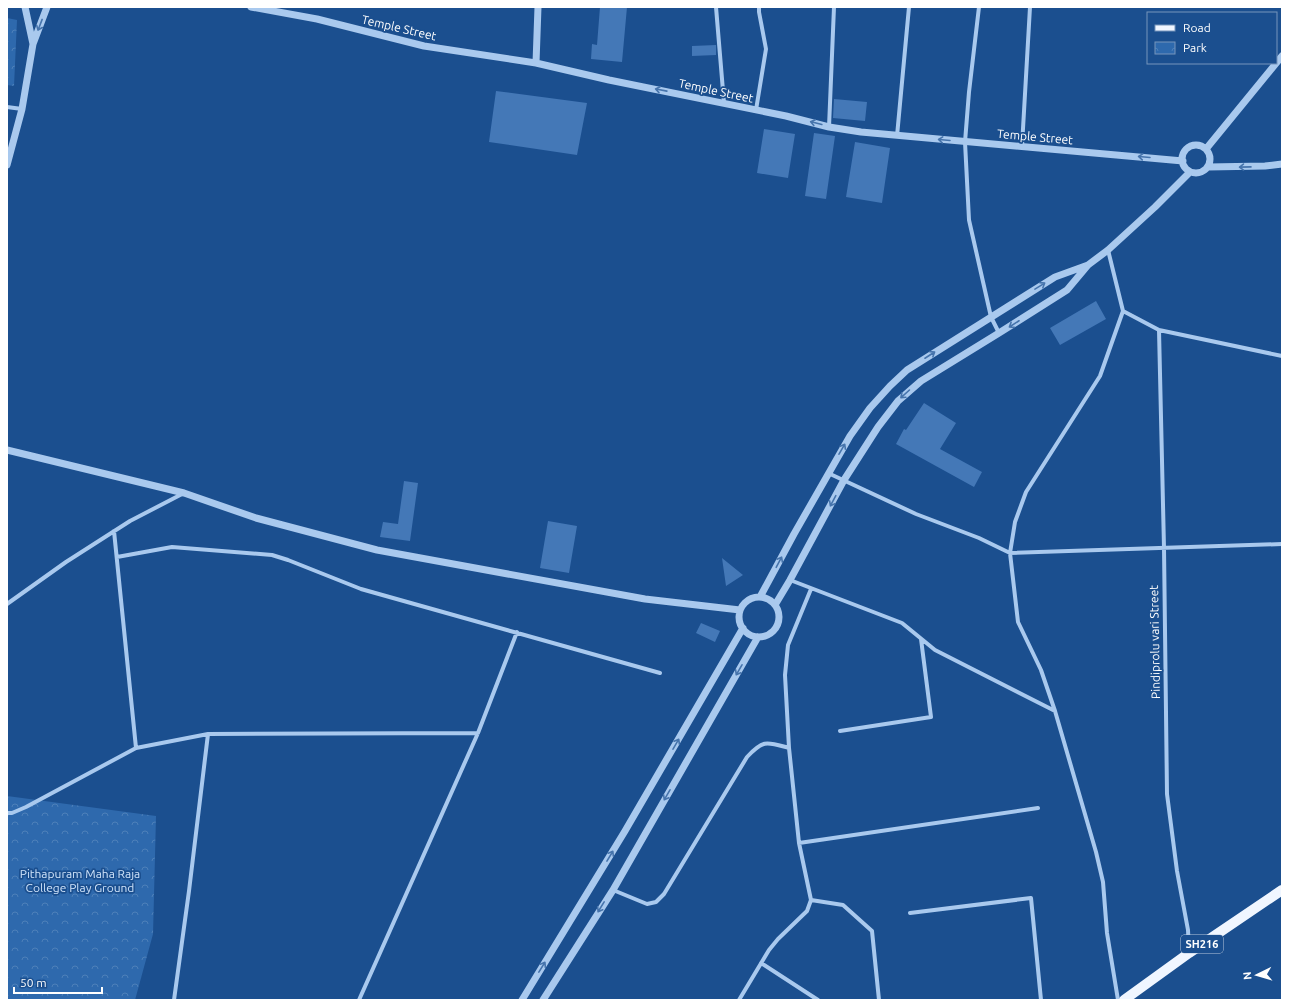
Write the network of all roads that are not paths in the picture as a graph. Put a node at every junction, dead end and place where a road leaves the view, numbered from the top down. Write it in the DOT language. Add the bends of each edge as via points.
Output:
graph roads {
  1 [pos="25,7"];
  2 [pos="47,7"];
  3 [pos="251,7"];
  4 [pos="538,7"];
  5 [pos="716,7"];
  6 [pos="759,7"];
  7 [pos="834,7"];
  8 [pos="909,7"];
  9 [pos="979,7"];
  10 [pos="1030,7"];
  11 [pos="33,44"];
  12 [pos="536,63"];
  13 [pos="1275,64"];
  14 [pos="724,103"];
  15 [pos="7,107"];
  16 [pos="22,109"];
  17 [pos="756,110"];
  18 [pos="830,127"];
  19 [pos="897,136"];
  20 [pos="965,142"];
  21 [pos="1022,146"];
  22 [pos="1206,149"];
  23 [pos="1182,161"];
  24 [pos="1282,164"];
  25 [pos="7,165"];
  26 [pos="1208,167"];
  27 [pos="1190,172"];
  28 [pos="1108,250"];
  29 [pos="1088,265"];
  30 [pos="1123,311"];
  31 [pos="991,317"];
  32 [pos="1159,330"];
  33 [pos="999,333"];
  34 [pos="1282,356"];
  35 [pos="7,450"];
  36 [pos="828,473"];
  37 [pos="844,480"];
  38 [pos="184,493"];
  39 [pos="114,531"];
  40 [pos="1282,544"];
  41 [pos="1164,548"];
  42 [pos="1010,553"];
  43 [pos="117,557"];
  44 [pos="790,580"];
  45 [pos="811,589"];
  46 [pos="760,597"];
  47 [pos="7,604"];
  48 [pos="775,605"];
  49 [pos="740,610"];
  50 [pos="743,628"];
  51 [pos="517,632"];
  52 [pos="758,636"];
  53 [pos="921,639"];
  54 [pos="660,673"];
  55 [pos="1055,711"];
  56 [pos="840,732"];
  57 [pos="478,733"];
  58 [pos="208,734"];
  59 [pos="136,748"];
  60 [pos="789,748"];
  61 [pos="1038,808"];
  62 [pos="7,813"];
  63 [pos="799,843"];
  64 [pos="612,890"];
  65 [pos="1282,890"];
  66 [pos="811,900"];
  67 [pos="910,913"];
  68 [pos="1189,953"];
  69 [pos="761,963"];
  70 [pos="174,1000"];
  71 [pos="359,1000"];
  72 [pos="522,1000"];
  73 [pos="543,1000"];
  74 [pos="739,1000"];
  75 [pos="818,1000"];
  76 [pos="879,1000"];
  77 [pos="1041,1000"];
  78 [pos="1118,1000"];
  79 [pos="1124,1000"];
  1 -- 11 [label="street"];
  2 -- 11 [label="street, one-way"];
  3 -- 12 [label="street, Temple Street" via="317,19 424,46"];
  4 -- 12 [label="street"];
  5 -- 14 [label="street"];
  6 -- 17 [label="street" via="766,50"];
  7 -- 18 [label="street"];
  8 -- 19 [label="street"];
  9 -- 20 [label="street"];
  10 -- 21 [label="street"];
  11 -- 16 [label="street"];
  14 -- 12 [label="street, Temple Street, one-way"];
  13 -- 22 [label="street"];
  14 -- 17 [label="street, Temple Street"];
  15 -- 16 [label="street"];
  16 -- 25 [label="street"];
  18 -- 17 [label="street, Temple Street, one-way"];
  18 -- 19 [label="street, Temple Street"];
  20 -- 19 [label="street, Temple Street, one-way"];
  20 -- 21 [label="street, Temple Street"];
  20 -- 31 [label="street" via="969,220"];
  23 -- 21 [label="street, Temple Street, one-way"];
  22 -- 23 [label="street" via="1195,145 1190,147 1183,155"];
  22 -- 26 [label="street" via="1210,157"];
  23 -- 27 [label="street"];
  24 -- 26 [label="street, one-way"];
  26 -- 27 [label="street" via="1200,173"];
  27 -- 28 [label="street"];
  28 -- 29 [label="street"];
  28 -- 30 [label="street"];
  31 -- 29 [label="street, one-way" via="1055,277"];
  29 -- 33 [label="street, one-way" via="1067,290"];
  30 -- 32 [label="street"];
  30 -- 42 [label="street" via="1100,376 1026,492 1015,522"];
  31 -- 33 [label="street"];
  36 -- 31 [label="street, one-way" via="850,436 890,386 907,370"];
  32 -- 34 [label="street"];
  32 -- 41 [label="street, Pindiprolu vari Street"];
  33 -- 37 [label="street, one-way" via="921,381 898,401"];
  35 -- 38 [label="street"];
  36 -- 37 [label="street"];
  46 -- 36 [label="street, one-way"];
  37 -- 42 [label="street" via="916,514"];
  37 -- 44 [label="street, one-way"];
  38 -- 39 [label="street"];
  38 -- 49 [label="street" via="256,518 377,550 645,599"];
  39 -- 43 [label="street"];
  39 -- 47 [label="street"];
  40 -- 41 [label="street"];
  41 -- 42 [label="street"];
  41 -- 68 [label="street, Pindiprolu vari Street" via="1167,794 1188,930"];
  42 -- 55 [label="street" via="1018,622 1041,670"];
  43 -- 51 [label="street" via="172,547 272,556 361,589"];
  43 -- 59 [label="street"];
  44 -- 45 [label="street"];
  44 -- 48 [label="street"];
  45 -- 53 [label="street" via="902,623"];
  45 -- 60 [label="street" via="788,645 785,676"];
  46 -- 48 [label="street" via="769,599"];
  46 -- 49 [label="street" via="744,603"];
  48 -- 52 [label="street" via="778,622 774,630 767,635"];
  49 -- 50 [label="street" via="739,620"];
  50 -- 52 [label="street"];
  72 -- 50 [label="street, one-way" via="618,844"];
  51 -- 54 [label="street"];
  51 -- 57 [label="street"];
  52 -- 64 [label="street, one-way"];
  53 -- 55 [label="street" via="935,650"];
  53 -- 56 [label="street" via="931,717"];
  55 -- 78 [label="street" via="1103,882 1106,933"];
  57 -- 58 [label="street"];
  57 -- 71 [label="street"];
  58 -- 59 [label="street"];
  58 -- 70 [label="street"];
  59 -- 62 [label="street" via="26,807"];
  60 -- 63 [label="street"];
  60 -- 64 [label="street" via="769,743 758,746 747,757 664,894 656,902 647,904"];
  61 -- 63 [label="street"];
  63 -- 66 [label="street"];
  64 -- 73 [label="street, one-way"];
  65 -- 68 [label="main road, SH216"];
  66 -- 69 [label="street" via="807,911 778,939"];
  66 -- 76 [label="street" via="843,905 872,931"];
  67 -- 77 [label="street" via="1031,898"];
  68 -- 79 [label="main road, SH216"];
  69 -- 74 [label="street"];
  69 -- 75 [label="street"];
}
